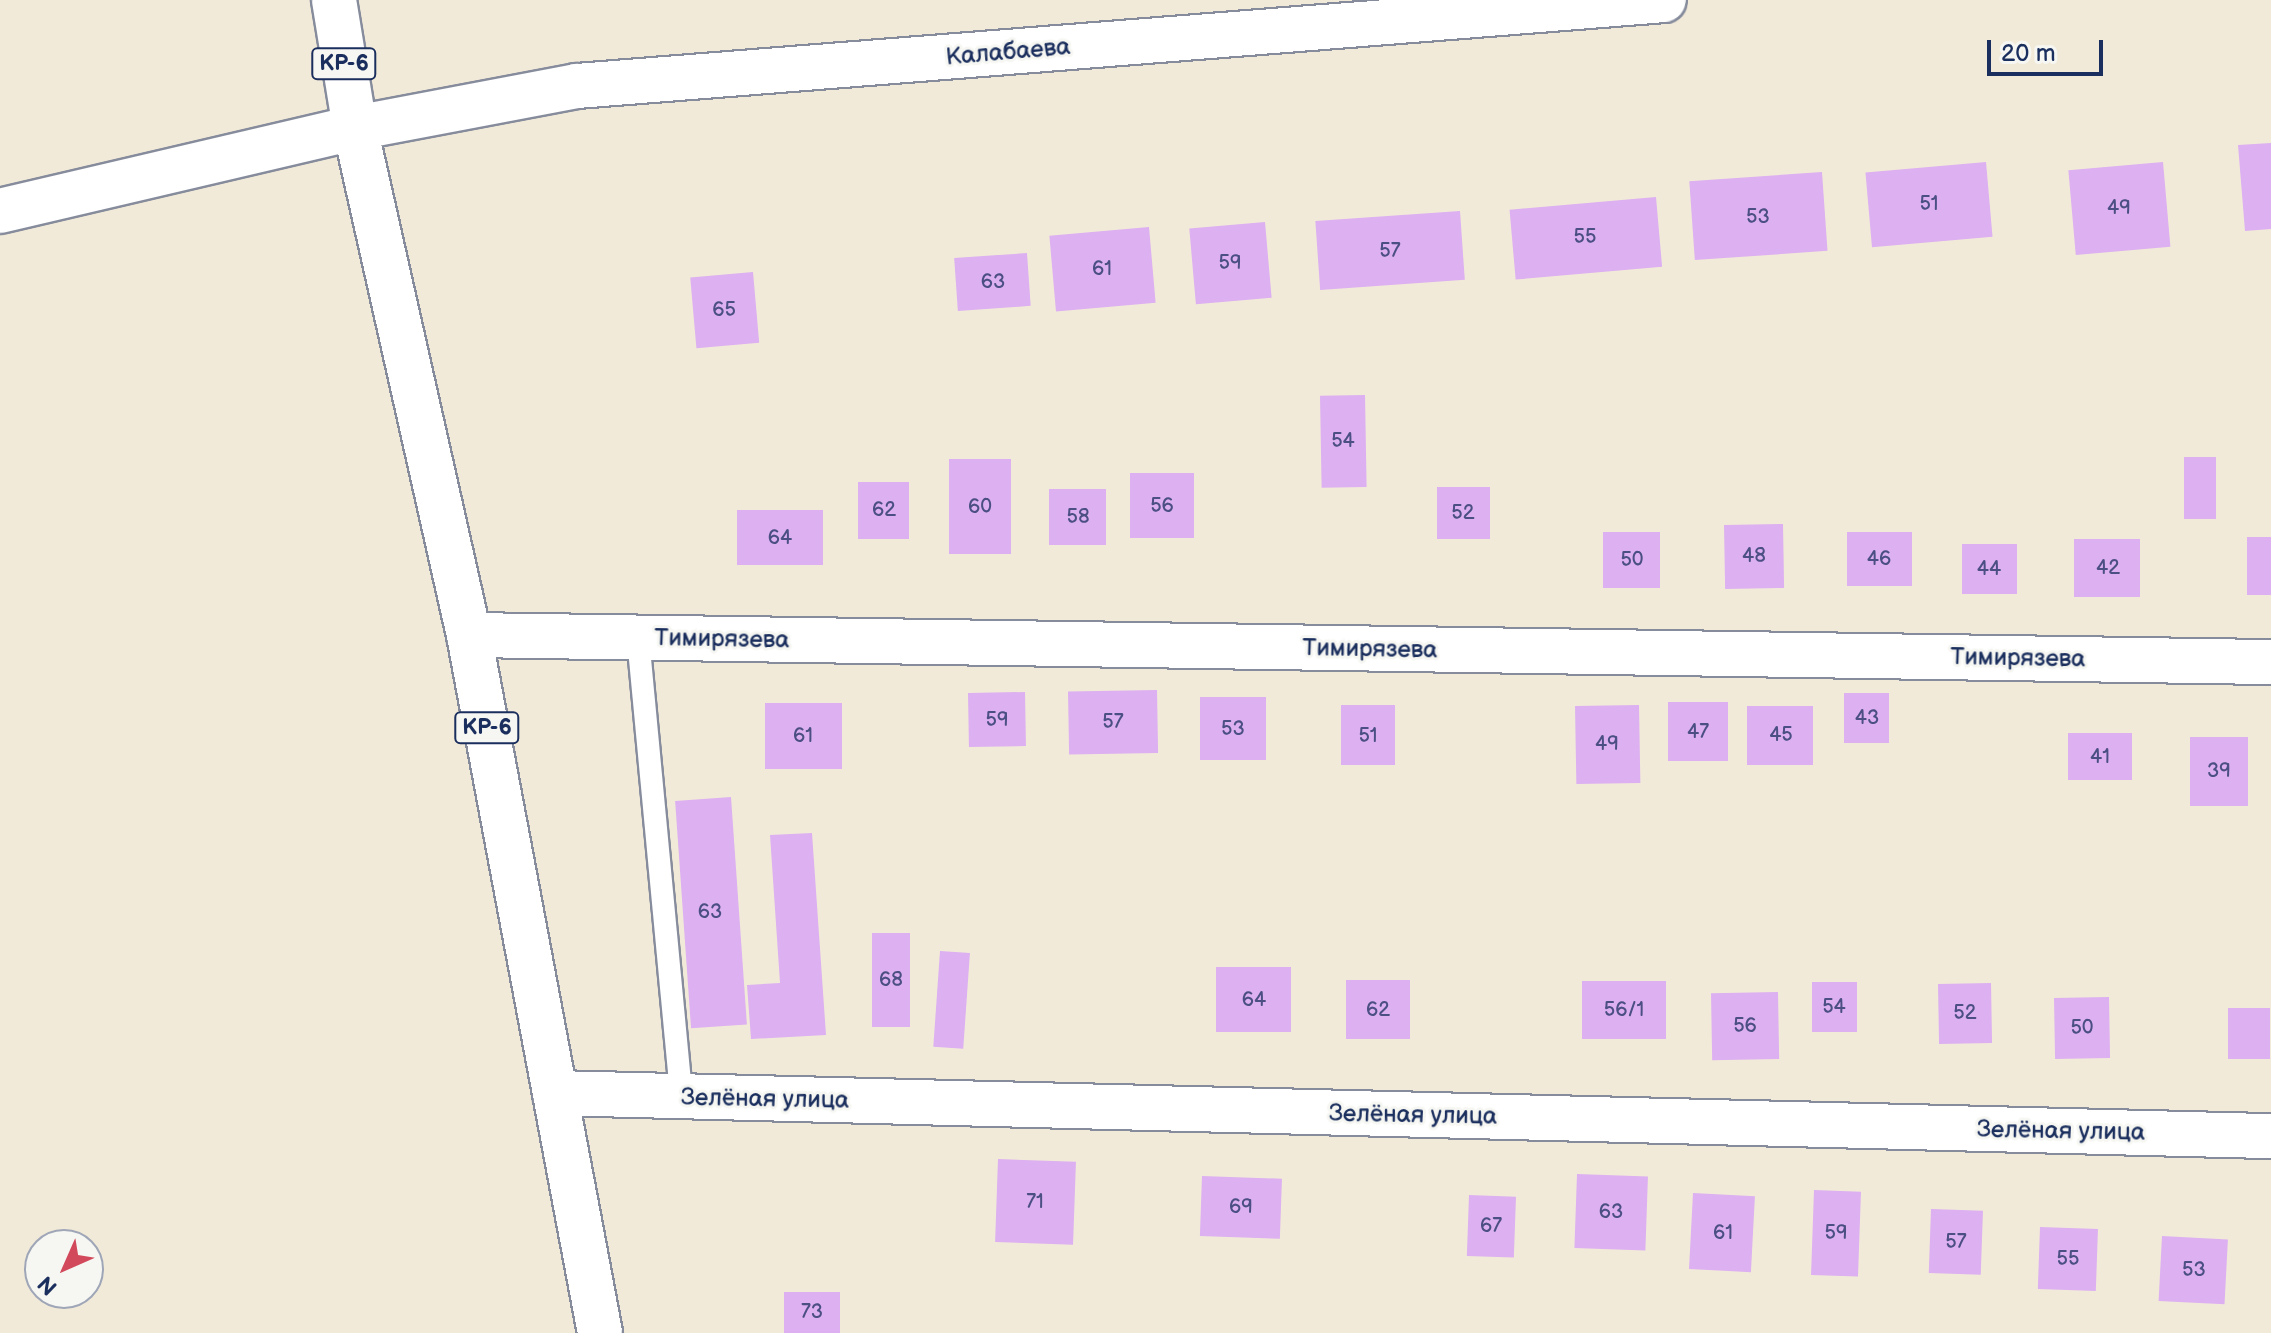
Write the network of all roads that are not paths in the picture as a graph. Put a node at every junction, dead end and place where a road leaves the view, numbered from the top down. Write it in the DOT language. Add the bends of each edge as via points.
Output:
graph roads {
  1 [pos="334,0"];
  2 [pos="1664,0"];
  3 [pos="355,128"];
  4 [pos="0,211"];
  5 [pos="469,635"];
  6 [pos="638,638"];
  7 [pos="2271,662"];
  8 [pos="555,1093"];
  9 [pos="681,1097"];
  10 [pos="2271,1136"];
  11 [pos="600,1333"];
  1 -- 3 [label="main road, KP-6"];
  2 -- 3 [label="main road, Калабаева" via="577,86"];
  3 -- 4 [label="main road, Калабаева"];
  3 -- 5 [label="main road, KP-6"];
  5 -- 6 [label="main road, Тимирязева"];
  5 -- 8 [label="main road, KP-6"];
  6 -- 7 [label="main road, Тимирязева"];
  6 -- 9 [label="lane"];
  8 -- 9 [label="main road, Зелёная улица"];
  8 -- 11 [label="main road, KP-6"];
  9 -- 10 [label="main road, Зелёная улица"];
}
